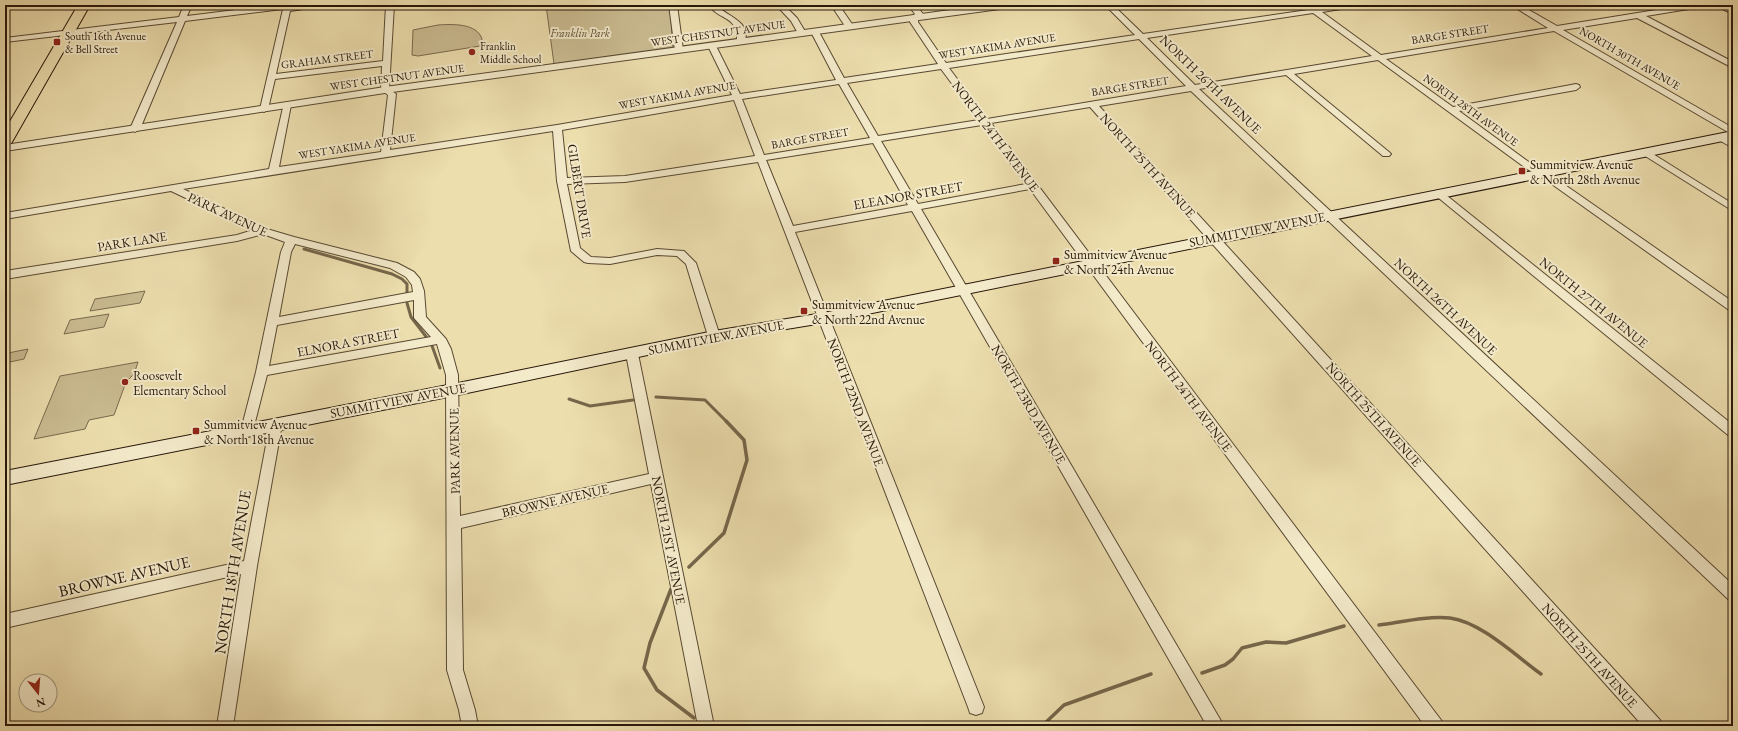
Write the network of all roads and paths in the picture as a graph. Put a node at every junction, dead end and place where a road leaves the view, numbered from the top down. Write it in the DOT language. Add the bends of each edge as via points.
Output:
graph roads {
  1 [pos="84,5"];
  2 [pos="188,5"];
  3 [pos="317,5"];
  4 [pos="390,5"];
  5 [pos="673,5"];
  6 [pos="712,5"];
  7 [pos="780,5"];
  8 [pos="835,5"];
  9 [pos="912,5"];
  10 [pos="1005,5"];
  11 [pos="1109,5"];
  12 [pos="1354,5"];
  13 [pos="1515,5"];
  14 [pos="1700,5"];
  15 [pos="1718,5"];
  16 [pos="288,6"];
  17 [pos="1311,8"];
  18 [pos="1733,12"];
  19 [pos="1639,16"];
  20 [pos="183,18"];
  21 [pos="914,18"];
  22 [pos="850,27"];
  23 [pos="1557,28"];
  24 [pos="68,32"];
  25 [pos="815,32"];
  26 [pos="802,34"];
  27 [pos="1142,36"];
  28 [pos="5,40"];
  29 [pos="741,42"];
  30 [pos="712,46"];
  31 [pos="679,50"];
  32 [pos="1378,58"];
  33 [pos="385,63"];
  34 [pos="1733,65"];
  35 [pos="944,66"];
  36 [pos="1287,72"];
  37 [pos="271,77"];
  38 [pos="842,82"];
  39 [pos="1576,87"];
  40 [pos="1193,88"];
  41 [pos="385,90"];
  42 [pos="736,97"];
  43 [pos="1092,104"];
  44 [pos="287,105"];
  45 [pos="264,109"];
  46 [pos="1450,110"];
  47 [pos="985,121"];
  48 [pos="556,128"];
  49 [pos="135,129"];
  50 [pos="1733,132"];
  51 [pos="1733,135"];
  52 [pos="1720,137"];
  53 [pos="875,139"];
  54 [pos="5,142"];
  55 [pos="1733,145"];
  56 [pos="5,148"];
  57 [pos="1645,152"];
  58 [pos="385,154"];
  59 [pos="1386,154"];
  60 [pos="760,158"];
  61 [pos="273,171"];
  62 [pos="1542,173"];
  63 [pos="562,181"];
  64 [pos="1032,186"];
  65 [pos="173,188"];
  66 [pos="1438,194"];
  67 [pos="914,206"];
  68 [pos="1733,208"];
  69 [pos="1329,215"];
  70 [pos="5,216"];
  71 [pos="788,230"];
  72 [pos="263,231"];
  73 [pos="1215,238"];
  74 [pos="291,240"];
  75 [pos="1090,263"];
  76 [pos="5,275"];
  77 [pos="962,288"];
  78 [pos="419,295"];
  79 [pos="1733,307"];
  80 [pos="823,318"];
  81 [pos="271,322"];
  82 [pos="714,336"];
  83 [pos="433,340"];
  84 [pos="632,354"];
  85 [pos="262,372"];
  86 [pos="453,390"];
  87 [pos="276,424"];
  88 [pos="247,430"];
  89 [pos="1733,432"];
  90 [pos="5,478"];
  91 [pos="656,478"];
  92 [pos="455,523"];
  93 [pos="250,566"];
  94 [pos="1733,594"];
  95 [pos="5,621"];
  96 [pos="976,707"];
  97 [pos="225,726"];
  98 [pos="470,726"];
  99 [pos="706,726"];
  100 [pos="1216,726"];
  101 [pos="1435,726"];
  102 [pos="1654,726"];
  1 -- 24 [label="main road"];
  2 -- 20 [label="street"];
  3 -- 16 [label="street"];
  4 -- 33 [label="street"];
  5 -- 31 [label="street"];
  6 -- 29 [label="street" via="740,24"];
  7 -- 26 [label="street" via="794,20"];
  8 -- 22 [label="street"];
  9 -- 21 [label="street, NORTH 24TH AVENUE" via="919,14"];
  10 -- 21 [label="street, WEST CHESTNUT AVENUE"];
  11 -- 27 [label="street, NORTH 26TH AVENUE"];
  12 -- 17 [label="street, WEST YAKIMA AVENUE"];
  13 -- 23 [label="street, NORTH 30TH AVENUE"];
  14 -- 19 [label="street, BARGE STREET"];
  15 -- 18 [label="street"];
  16 -- 20 [label="street"];
  16 -- 37 [label="street"];
  17 -- 27 [label="street, WEST YAKIMA AVENUE"];
  17 -- 32 [label="street, NORTH 28TH AVENUE"];
  19 -- 23 [label="street, BARGE STREET"];
  19 -- 34 [label="street"];
  20 -- 24 [label="street"];
  20 -- 49 [label="street"];
  21 -- 22 [label="street, WEST CHESTNUT AVENUE"];
  21 -- 35 [label="street, NORTH 24TH AVENUE" via="914,22"];
  22 -- 25 [label="street, WEST CHESTNUT AVENUE"];
  23 -- 32 [label="street, BARGE STREET"];
  23 -- 50 [label="street, NORTH 30TH AVENUE"];
  24 -- 28 [label="street"];
  24 -- 54 [label="main road"];
  25 -- 26 [label="street, WEST CHESTNUT AVENUE"];
  25 -- 38 [label="street, NORTH 23RD AVENUE"];
  26 -- 29 [label="street, WEST CHESTNUT AVENUE"];
  27 -- 35 [label="street, WEST YAKIMA AVENUE"];
  27 -- 40 [label="street, NORTH 26TH AVENUE"];
  29 -- 30 [label="street, WEST CHESTNUT AVENUE"];
  30 -- 31 [label="street, WEST CHESTNUT AVENUE"];
  30 -- 42 [label="street, NORTH 22ND AVENUE"];
  31 -- 41 [label="street, WEST CHESTNUT AVENUE"];
  32 -- 36 [label="street, BARGE STREET"];
  32 -- 46 [label="street, NORTH 28TH AVENUE"];
  33 -- 37 [label="street, GRAHAM STREET"];
  33 -- 41 [label="street"];
  35 -- 38 [label="street, WEST YAKIMA AVENUE"];
  35 -- 47 [label="street, NORTH 24TH AVENUE"];
  36 -- 40 [label="street, BARGE STREET"];
  36 -- 59 [label="street"];
  37 -- 45 [label="street"];
  38 -- 42 [label="street, WEST YAKIMA AVENUE"];
  38 -- 53 [label="street, NORTH 23RD AVENUE"];
  39 -- 46 [label="street"];
  40 -- 43 [label="street, BARGE STREET"];
  40 -- 69 [label="street, NORTH 26TH AVENUE"];
  41 -- 44 [label="street, WEST CHESTNUT AVENUE"];
  41 -- 58 [label="street" via="392,94"];
  42 -- 48 [label="street, WEST YAKIMA AVENUE"];
  42 -- 60 [label="street, NORTH 22ND AVENUE"];
  43 -- 47 [label="street, BARGE STREET"];
  43 -- 73 [label="street, NORTH 25TH AVENUE"];
  44 -- 45 [label="street, WEST CHESTNUT AVENUE"];
  44 -- 61 [label="street"];
  45 -- 49 [label="street, WEST CHESTNUT AVENUE"];
  46 -- 62 [label="street, NORTH 28TH AVENUE"];
  47 -- 53 [label="street, BARGE STREET"];
  47 -- 64 [label="street, NORTH 24TH AVENUE"];
  48 -- 58 [label="street, WEST YAKIMA AVENUE"];
  48 -- 63 [label="street, GILBERT DRIVE"];
  49 -- 56 [label="street, WEST CHESTNUT AVENUE"];
  51 -- 52 [label="main road, SUMMITVIEW AVENUE"];
  52 -- 55 [label="street"];
  52 -- 57 [label="main road, SUMMITVIEW AVENUE"];
  53 -- 60 [label="street, BARGE STREET"];
  53 -- 67 [label="street, NORTH 23RD AVENUE"];
  57 -- 62 [label="main road, SUMMITVIEW AVENUE"];
  57 -- 68 [label="street"];
  58 -- 61 [label="street, WEST YAKIMA AVENUE"];
  60 -- 63 [label="street, BARGE STREET" via="625,179"];
  60 -- 71 [label="street, NORTH 22ND AVENUE"];
  61 -- 65 [label="street, WEST YAKIMA AVENUE"];
  62 -- 66 [label="main road, SUMMITVIEW AVENUE"];
  62 -- 79 [label="street, NORTH 28TH AVENUE"];
  63 -- 82 [label="street, GILBERT DRIVE" via="575,249 588,260 610,260 657,252 680,253 691,263"];
  64 -- 67 [label="street, ELEANOR STREET"];
  64 -- 75 [label="street, NORTH 24TH AVENUE"];
  65 -- 70 [label="street, WEST YAKIMA AVENUE"];
  65 -- 72 [label="street, PARK AVENUE"];
  66 -- 69 [label="main road, SUMMITVIEW AVENUE"];
  66 -- 89 [label="street, NORTH 27TH AVENUE"];
  67 -- 71 [label="street, ELEANOR STREET"];
  67 -- 77 [label="street, NORTH 23RD AVENUE"];
  69 -- 73 [label="main road, SUMMITVIEW AVENUE"];
  69 -- 94 [label="street, NORTH 26TH AVENUE"];
  71 -- 80 [label="street, NORTH 22ND AVENUE"];
  72 -- 74 [label="street, PARK AVENUE"];
  72 -- 76 [label="street, PARK LANE" via="237,238"];
  73 -- 75 [label="main road, SUMMITVIEW AVENUE"];
  73 -- 102 [label="street, NORTH 25TH AVENUE"];
  74 -- 78 [label="street, PARK AVENUE" via="406,270 416,278"];
  74 -- 81 [label="street" via="286,252"];
  75 -- 77 [label="main road, SUMMITVIEW AVENUE"];
  75 -- 101 [label="street, NORTH 24TH AVENUE"];
  77 -- 80 [label="main road, SUMMITVIEW AVENUE"];
  77 -- 100 [label="street, NORTH 23RD AVENUE"];
  78 -- 81 [label="street"];
  78 -- 83 [label="street, PARK AVENUE" via="420,318"];
  80 -- 82 [label="main road, SUMMITVIEW AVENUE"];
  80 -- 96 [label="street, NORTH 22ND AVENUE"];
  81 -- 85 [label="street"];
  82 -- 84 [label="main road, SUMMITVIEW AVENUE"];
  83 -- 85 [label="street, ELNORA STREET"];
  83 -- 86 [label="street, PARK AVENUE" via="445,349 450,362"];
  84 -- 86 [label="main road, SUMMITVIEW AVENUE"];
  84 -- 91 [label="street, NORTH 21ST AVENUE"];
  85 -- 88 [label="street"];
  86 -- 87 [label="main road, SUMMITVIEW AVENUE"];
  86 -- 92 [label="street, PARK AVENUE"];
  87 -- 88 [label="main road, SUMMITVIEW AVENUE"];
  87 -- 93 [label="street, NORTH 18TH AVENUE"];
  88 -- 90 [label="main road, SUMMITVIEW AVENUE"];
  91 -- 92 [label="street, BROWNE AVENUE"];
  91 -- 99 [label="street, NORTH 21ST AVENUE"];
  92 -- 98 [label="street, PARK AVENUE" via="456,670"];
  93 -- 95 [label="street, BROWNE AVENUE"];
  93 -- 97 [label="street, NORTH 18TH AVENUE"];
}
